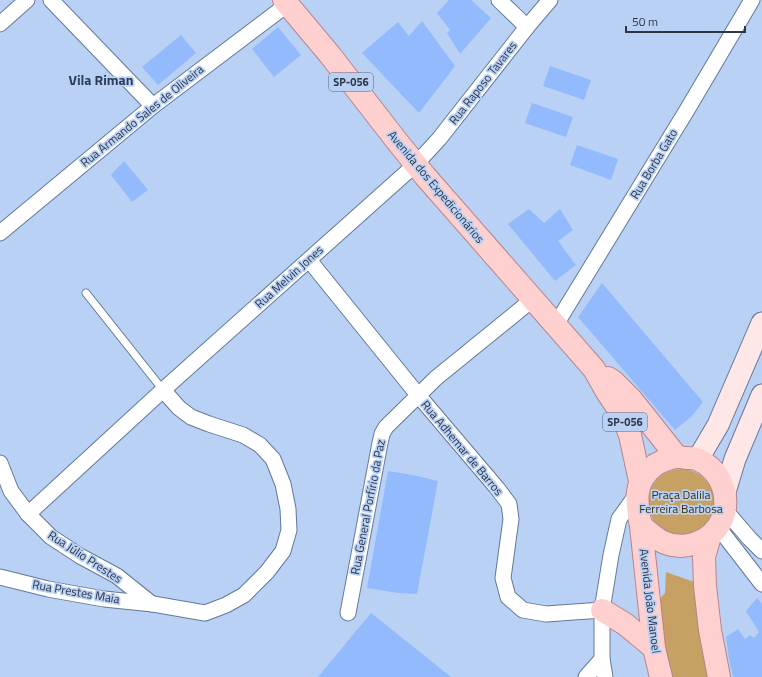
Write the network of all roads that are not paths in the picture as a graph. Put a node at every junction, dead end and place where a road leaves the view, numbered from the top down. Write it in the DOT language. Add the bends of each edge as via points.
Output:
graph roads {
  1 [pos="27,0"];
  2 [pos="51,0"];
  3 [pos="499,0"];
  4 [pos="550,0"];
  5 [pos="752,0"];
  6 [pos="286,2"];
  7 [pos="0,24"];
  8 [pos="527,27"];
  9 [pos="152,106"];
  10 [pos="416,164"];
  11 [pos="0,233"];
  12 [pos="308,260"];
  13 [pos="86,293"];
  14 [pos="532,300"];
  15 [pos="762,323"];
  16 [pos="555,326"];
  17 [pos="594,369"];
  18 [pos="163,390"];
  19 [pos="762,395"];
  20 [pos="418,396"];
  21 [pos="688,458"];
  22 [pos="0,463"];
  23 [pos="639,488"];
  24 [pos="28,514"];
  25 [pos="719,516"];
  26 [pos="641,526"];
  27 [pos="762,551"];
  28 [pos="0,577"];
  29 [pos="762,584"];
  30 [pos="153,604"];
  31 [pos="602,610"];
  32 [pos="348,613"];
  33 [pos="654,648"];
  34 [pos="602,659"];
  35 [pos="586,677"];
  36 [pos="605,677"];
  37 [pos="661,677"];
  38 [pos="719,677"];
  1 -- 7 [label="street"];
  2 -- 9 [label="street"];
  3 -- 8 [label="street"];
  4 -- 8 [label="street, Rua Raposo Tavares"];
  5 -- 16 [label="street, Rua Borba Gato"];
  6 -- 9 [label="street, Rua Armando Sales de Oliveira"];
  6 -- 10 [label="main road, Avenida dos Expedicionários / SP-056"];
  8 -- 10 [label="street, Rua Raposo Tavares" via="439,139"];
  9 -- 11 [label="street, Rua Armando Sales de Oliveira"];
  10 -- 12 [label="street, Rua Melvin Jones"];
  10 -- 14 [label="main road, Avenida dos Expedicionários / SP-056"];
  12 -- 18 [label="street, Rua Melvin Jones"];
  12 -- 20 [label="street, Rua Adhemar de Barros"];
  13 -- 18 [label="lane"];
  14 -- 16 [label="main road, Avenida dos Expedicionários / SP-056"];
  14 -- 20 [label="street, Rua General Porfírio da Paz" via="436,378"];
  15 -- 21 [label="main road" via="718,425"];
  16 -- 17 [label="main road, Avenida dos Expedicionários / SP-056"];
  17 -- 21 [label="main road, Avenida dos Expedicionários / SP-056" via="614,382"];
  17 -- 23 [label="main road, Avenida dos Expedicionários / SP-056" via="630,435"];
  18 -- 24 [label="street, Rua Melvin Jones"];
  18 -- 30 [label="street" via="191,417 243,435 260,445 273,460 283,484 289,530 283,550 267,572 244,595 226,605 205,613"];
  19 -- 25 [label="main road" via="735,459"];
  20 -- 31 [label="street, Rua Adhemar de Barros" via="509,504 511,519 503,578 508,597 523,610 546,614"];
  20 -- 32 [label="street, Rua General Porfírio da Paz" via="386,426 382,434"];
  21 -- 23 [label="main road" via="663,460 651,468"];
  21 -- 25 [label="main road, SP-056" via="710,467 720,478"];
  22 -- 24 [label="street, Rua Júlio Prestes" via="11,491"];
  23 -- 26 [label="main road, SP-056" via="638,511"];
  23 -- 31 [label="street" via="619,519"];
  24 -- 30 [label="street, Rua Júlio Prestes" via="51,537 117,576"];
  25 -- 26 [label="main road" via="700,542 688,546 675,546 663,542"];
  25 -- 27 [label="street"];
  25 -- 29 [label="street"];
  25 -- 38 [label="main road" via="704,557 710,630"];
  26 -- 33 [label="main road, Avenida João Manoel"];
  28 -- 30 [label="street, Rua Prestes Maia" via="97,598"];
  31 -- 33 [label="main road" via="626,624"];
  31 -- 34 [label="street"];
  33 -- 37 [label="main road, Avenida João Manoel"];
  34 -- 35 [label="street"];
  34 -- 36 [label="street"];
}
